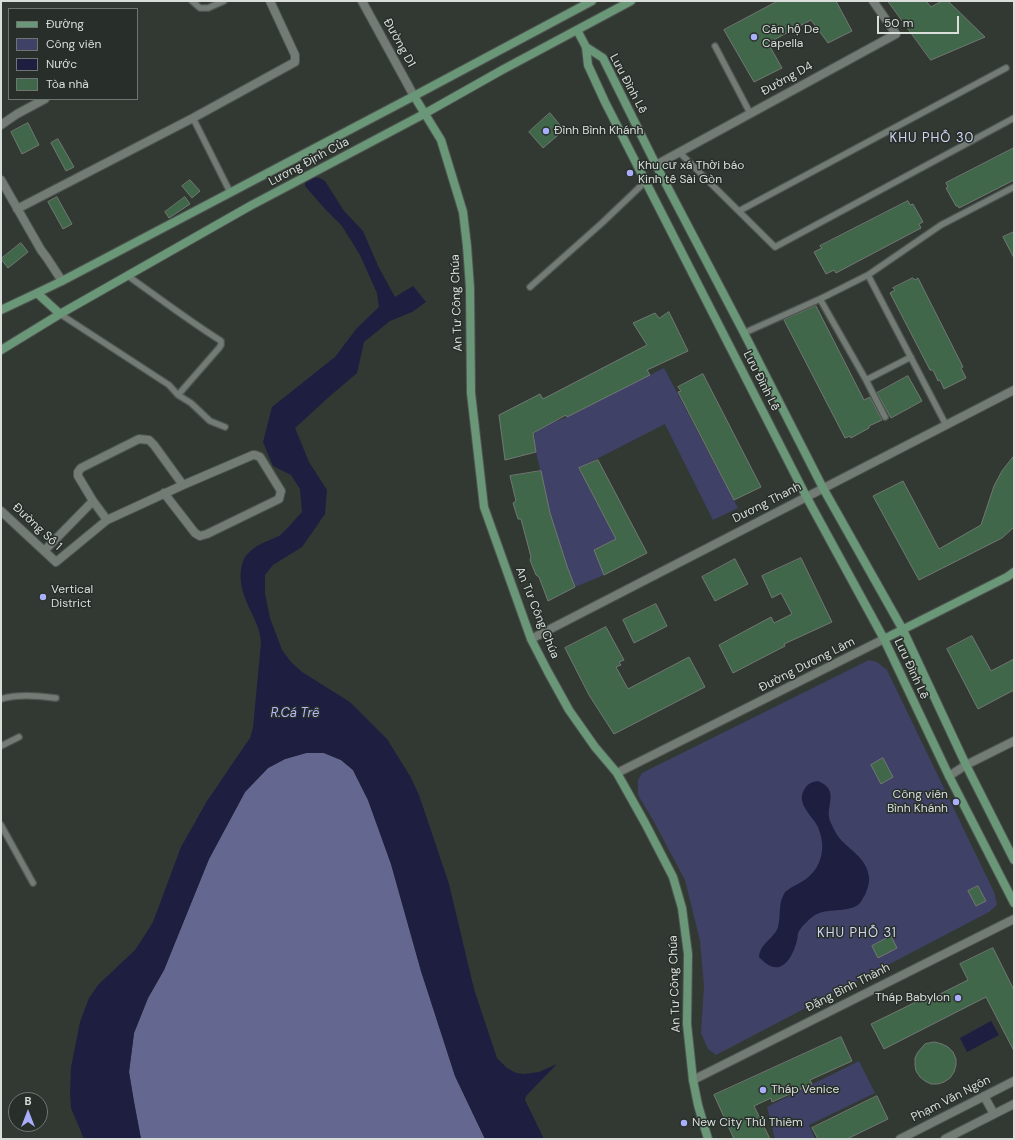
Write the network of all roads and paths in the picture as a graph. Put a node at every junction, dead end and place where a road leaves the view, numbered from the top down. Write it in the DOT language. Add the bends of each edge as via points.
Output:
graph roads {
  1 [pos="192,1"];
  2 [pos="224,1"];
  3 [pos="270,1"];
  4 [pos="362,1"];
  5 [pos="592,1"];
  6 [pos="631,1"];
  7 [pos="873,1"];
  8 [pos="577,30"];
  9 [pos="715,46"];
  10 [pos="586,47"];
  11 [pos="1006,68"];
  12 [pos="414,96"];
  13 [pos="43,100"];
  14 [pos="750,113"];
  15 [pos="424,114"];
  16 [pos="193,118"];
  17 [pos="1014,118"];
  18 [pos="1,125"];
  19 [pos="679,152"];
  20 [pos="656,165"];
  21 [pos="1,180"];
  22 [pos="645,182"];
  23 [pos="1014,187"];
  24 [pos="230,192"];
  25 [pos="17,209"];
  26 [pos="739,211"];
  27 [pos="868,275"];
  28 [pos="128,276"];
  29 [pos="62,280"];
  30 [pos="530,287"];
  31 [pos="37,293"];
  32 [pos="820,299"];
  33 [pos="1,310"];
  34 [pos="60,314"];
  35 [pos="744,333"];
  36 [pos="1,350"];
  37 [pos="910,357"];
  38 [pos="866,380"];
  39 [pos="1014,390"];
  40 [pos="178,395"];
  41 [pos="885,417"];
  42 [pos="946,425"];
  43 [pos="225,427"];
  44 [pos="182,485"];
  45 [pos="823,488"];
  46 [pos="164,494"];
  47 [pos="806,496"];
  48 [pos="93,501"];
  49 [pos="1,511"];
  50 [pos="107,520"];
  51 [pos="44,551"];
  52 [pos="1014,572"];
  53 [pos="1010,577"];
  54 [pos="903,630"];
  55 [pos="531,639"];
  56 [pos="884,639"];
  57 [pos="56,698"];
  58 [pos="1,699"];
  59 [pos="19,737"];
  60 [pos="1014,741"];
  61 [pos="1,746"];
  62 [pos="966,765"];
  63 [pos="617,773"];
  64 [pos="949,776"];
  65 [pos="1,825"];
  66 [pos="1014,860"];
  67 [pos="32,883"];
  68 [pos="1014,903"];
  69 [pos="1014,919"];
  70 [pos="693,1080"];
  71 [pos="1014,1081"];
  72 [pos="984,1096"];
  73 [pos="1014,1104"];
  74 [pos="994,1114"];
  75 [pos="708,1139"];
  76 [pos="900,1139"];
  77 [pos="945,1139"];
  1 -- 2 [label="lane" via="200,8 208,8"];
  3 -- 16 [label="street" via="295,55 295,62"];
  4 -- 12 [label="street, Đường D1"];
  5 -- 12 [label="street, Lương Định Của"];
  6 -- 8 [label="street, Lương Định Của"];
  7 -- 14 [label="street, Đường D4" via="896,34"];
  8 -- 10 [label="street"];
  8 -- 15 [label="street, Lương Định Của"];
  9 -- 14 [label="lane"];
  10 -- 20 [label="street, Lưu Đình Lễ" via="603,58"];
  10 -- 22 [label="street, Lưu Đình Lễ" via="588,65"];
  11 -- 26 [label="lane"];
  12 -- 15 [label="street, An Tư Công Chúa"];
  12 -- 24 [label="street, Lương Định Của"];
  13 -- 18 [label="street"];
  14 -- 19 [label="street, Đường D4"];
  15 -- 28 [label="street, Lương Định Của" via="250,206"];
  15 -- 55 [label="street, An Tư Công Chúa" via="441,140 463,212 470,288 470,393 484,507"];
  16 -- 24 [label="lane"];
  16 -- 25 [label="street"];
  17 -- 26 [label="lane" via="775,247"];
  19 -- 20 [label="street, Đường D4"];
  19 -- 26 [label="lane"];
  20 -- 35 [label="street, Lưu Đình Lễ"];
  21 -- 25 [label="street"];
  22 -- 30 [label="lane"];
  22 -- 47 [label="street, Lưu Đình Lễ"];
  23 -- 27 [label="lane" via="941,225"];
  24 -- 29 [label="street, Lương Định Của"];
  25 -- 29 [label="street"];
  27 -- 32 [label="lane"];
  27 -- 37 [label="lane"];
  28 -- 34 [label="street, Lương Định Của"];
  28 -- 40 [label="lane" via="221,341 219,348"];
  29 -- 31 [label="street, Lương Định Của"];
  31 -- 33 [label="street, Lương Định Của"];
  31 -- 34 [label="street"];
  32 -- 35 [label="lane"];
  32 -- 38 [label="lane"];
  34 -- 36 [label="street, Lương Định Của"];
  34 -- 40 [label="lane" via="169,385"];
  35 -- 45 [label="street, Lưu Đình Lễ"];
  37 -- 38 [label="lane"];
  37 -- 42 [label="lane"];
  38 -- 41 [label="lane"];
  39 -- 42 [label="street, Dương Thanh"];
  40 -- 43 [label="lane" via="210,421"];
  42 -- 45 [label="street, Dương Thanh"];
  44 -- 46 [label="street"];
  44 -- 46 [label="street" via="255,455 260,457 281,492 279,499 200,536"];
  44 -- 48 [label="street" via="154,444 149,440 139,440 80,468 78,476"];
  45 -- 47 [label="street, Dương Thanh"];
  45 -- 54 [label="street, Lưu Đình Lễ"];
  46 -- 50 [label="street"];
  47 -- 55 [label="street, Dương Thanh"];
  47 -- 56 [label="street, Lưu Đình Lễ"];
  48 -- 50 [label="street"];
  48 -- 51 [label="street"];
  49 -- 51 [label="street, Đường Số 1"];
  50 -- 51 [label="street, Đường Số 1" via="56,562"];
  52 -- 53 [label="street, Đường Dương Lâm"];
  53 -- 54 [label="street, Đường Dương Lâm"];
  54 -- 56 [label="street, Đường Dương Lâm"];
  54 -- 62 [label="street, Lưu Đình Lễ"];
  55 -- 63 [label="street, An Tư Công Chúa" via="569,710"];
  56 -- 63 [label="street, Đường Dương Lâm"];
  56 -- 64 [label="street, Lưu Đình Lễ"];
  57 -- 58 [label="lane" via="29,695"];
  59 -- 61 [label="lane"];
  60 -- 62 [label="street"];
  62 -- 64 [label="street"];
  62 -- 66 [label="street, Lưu Đình Lễ"];
  63 -- 70 [label="street, An Tư Công Chúa" via="673,877 682,908 688,954 687,1024"];
  64 -- 68 [label="street, Lưu Đình Lễ"];
  65 -- 67 [label="lane"];
  69 -- 70 [label="street, Đặng Bình Thành"];
  70 -- 75 [label="street, An Tư Công Chúa"];
  71 -- 72 [label="street, Phạm Văn Ngôn"];
  72 -- 74 [label="street"];
  72 -- 76 [label="street, Phạm Văn Ngôn"];
  73 -- 74 [label="street"];
  74 -- 77 [label="street"];
}
